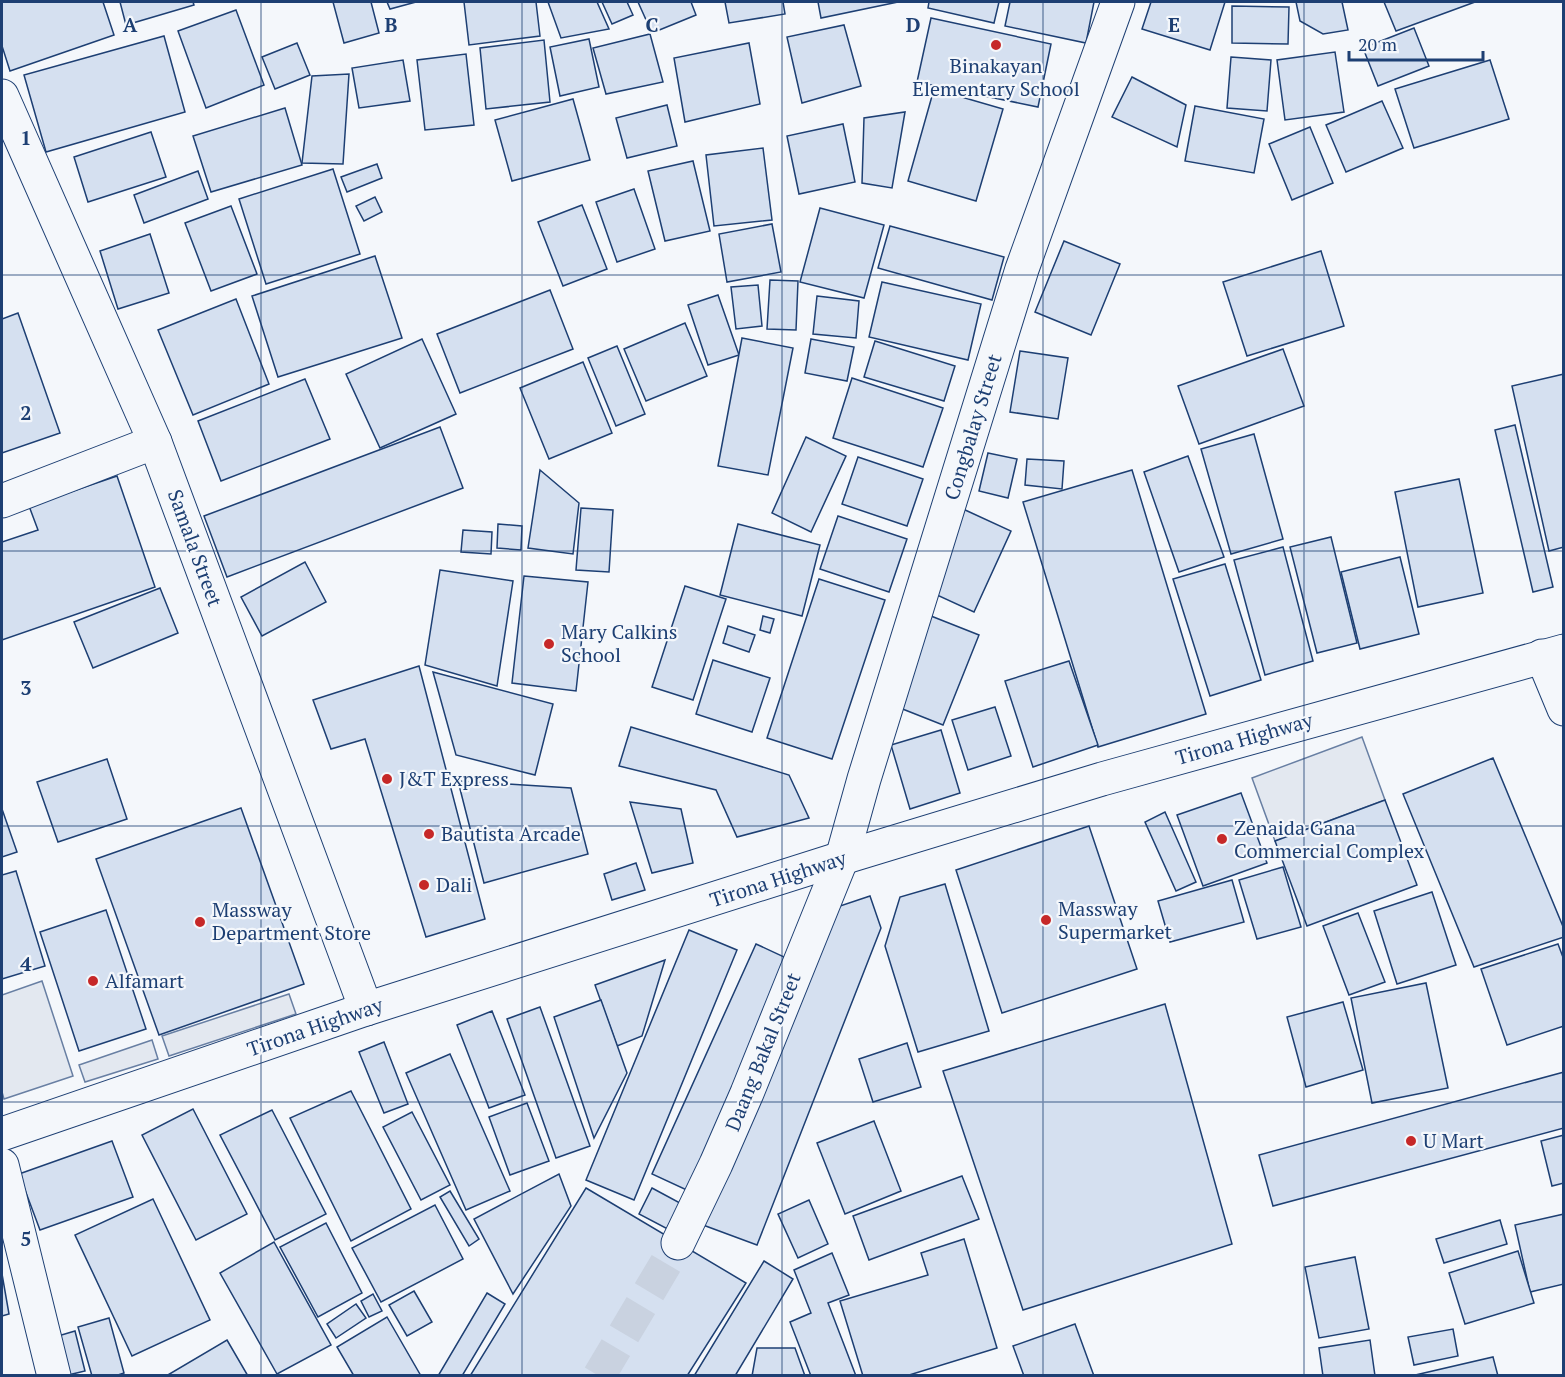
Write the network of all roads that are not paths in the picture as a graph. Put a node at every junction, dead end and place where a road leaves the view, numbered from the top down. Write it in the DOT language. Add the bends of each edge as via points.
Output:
graph roads {
  1 [pos="1118,2"];
  2 [pos="2,96"];
  3 [pos="155,442"];
  4 [pos="2,501"];
  5 [pos="1553,654"];
  6 [pos="1563,709"];
  7 [pos="842,858"];
  8 [pos="366,1009"];
  9 [pos="2,1134"];
  10 [pos="2,1165"];
  11 [pos="678,1243"];
  12 [pos="54,1376"];
  1 -- 7 [label="street, Congbalay Street" via="1022,269"];
  2 -- 3 [label="street, Samala Street"];
  3 -- 4 [label="street"];
  3 -- 8 [label="street, Samala Street"];
  5 -- 6 [label="street"];
  5 -- 7 [label="street, Tirona Highway" via="1101,778"];
  7 -- 8 [label="street, Tirona Highway"];
  7 -- 11 [label="street, Daang Bakal Street" via="738,1114"];
  8 -- 9 [label="street, Tirona Highway"];
  10 -- 12 [label="street"];
}
